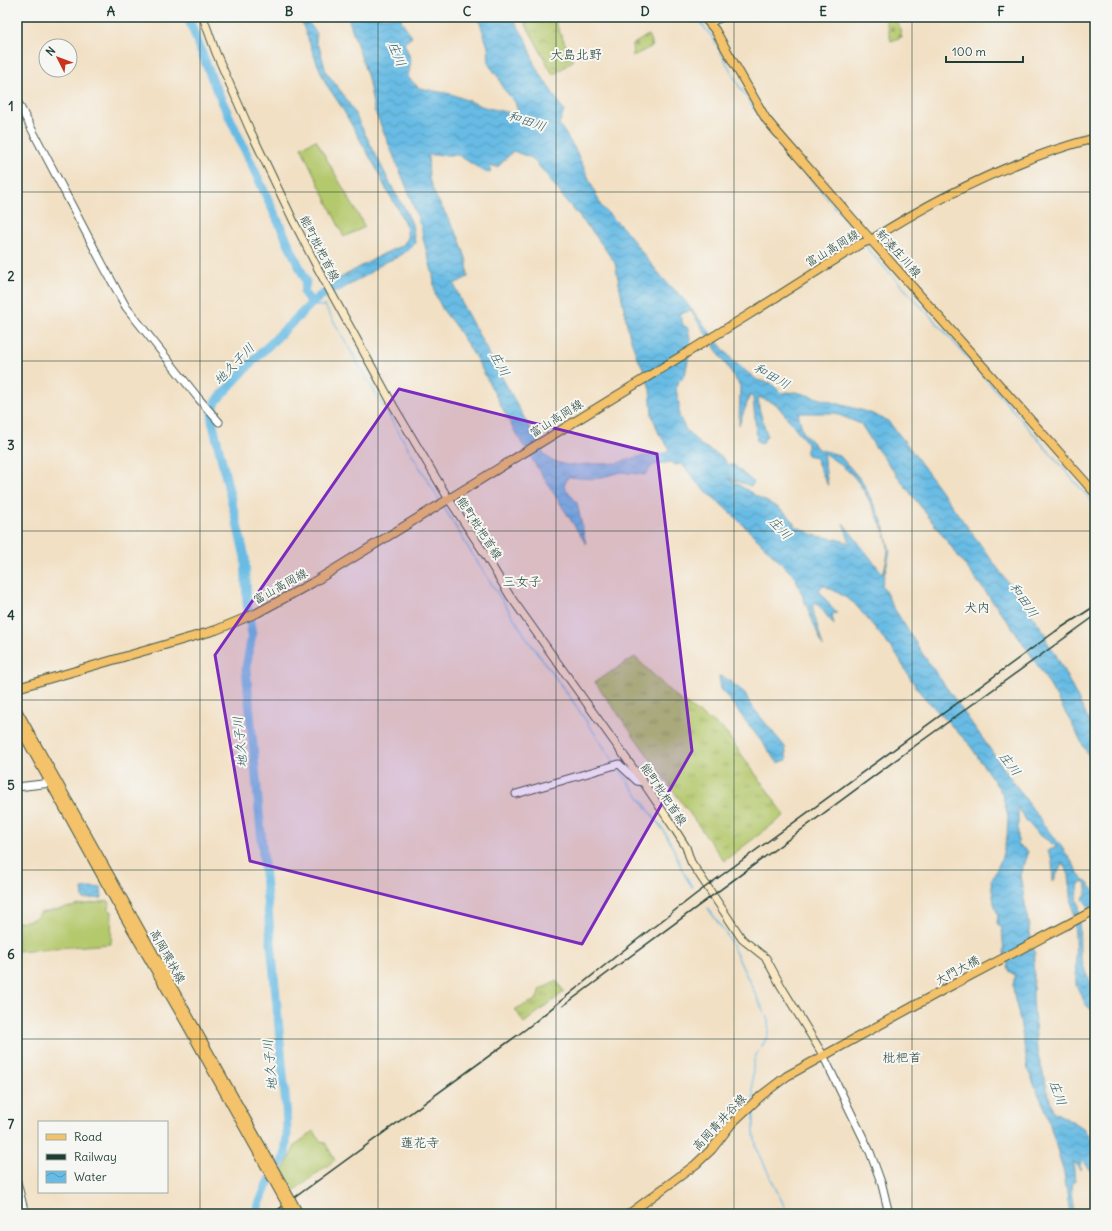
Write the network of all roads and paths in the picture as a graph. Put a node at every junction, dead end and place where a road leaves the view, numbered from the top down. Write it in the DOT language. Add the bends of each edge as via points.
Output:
graph roads {
  1 [pos="203,17"];
  2 [pos="723,17"];
  3 [pos="707,20"];
  4 [pos="17,101"];
  5 [pos="1095,138"];
  6 [pos="871,240"];
  7 [pos="219,422"];
  8 [pos="1095,493"];
  9 [pos="444,501"];
  10 [pos="17,688"];
  11 [pos="17,710"];
  12 [pos="17,723"];
  13 [pos="53,782"];
  14 [pos="643,782"];
  15 [pos="17,787"];
  16 [pos="516,794"];
  17 [pos="1095,910"];
  18 [pos="190,1026"];
  19 [pos="826,1054"];
  20 [pos="17,1182"];
  21 [pos="25,1214"];
  22 [pos="292,1214"];
  23 [pos="299,1214"];
  24 [pos="629,1214"];
  25 [pos="889,1214"];
  1 -- 9 [label="main road, 能町枇杷首線" via="250,130 294,222"];
  2 -- 3 [label="street"];
  3 -- 6 [label="main road, 新湊庄川線" via="766,119"];
  4 -- 7 [label="street" via="126,307"];
  5 -- 6 [label="main road, 富山高岡線" via="1033,158 970,183"];
  6 -- 8 [label="main road, 新湊庄川線"];
  6 -- 9 [label="main road, 富山高岡線" via="860,244"];
  9 -- 10 [label="main road, 富山高岡線" via="316,581 242,620"];
  9 -- 14 [label="main road, 能町枇杷首線" via="481,548 510,596"];
  11 -- 13 [label="main road, 高岡環状線"];
  12 -- 13 [label="main road, 高岡環状線"];
  13 -- 15 [label="street"];
  13 -- 18 [label="main road, 高岡環状線"];
  14 -- 16 [label="street" via="637,781 617,764"];
  14 -- 19 [label="main road, 能町枇杷首線" via="686,847 691,862 742,939 766,958 781,986"];
  17 -- 19 [label="main road, 大門大橋"];
  18 -- 22 [label="main road, 高岡環状線, bridge"];
  18 -- 23 [label="main road, 高岡環状線, bridge"];
  19 -- 24 [label="main road, 高岡青井谷線" via="787,1076 766,1092 733,1122 696,1165"];
  19 -- 25 [label="street" via="870,1152"];
  20 -- 21 [label="street"];
}
